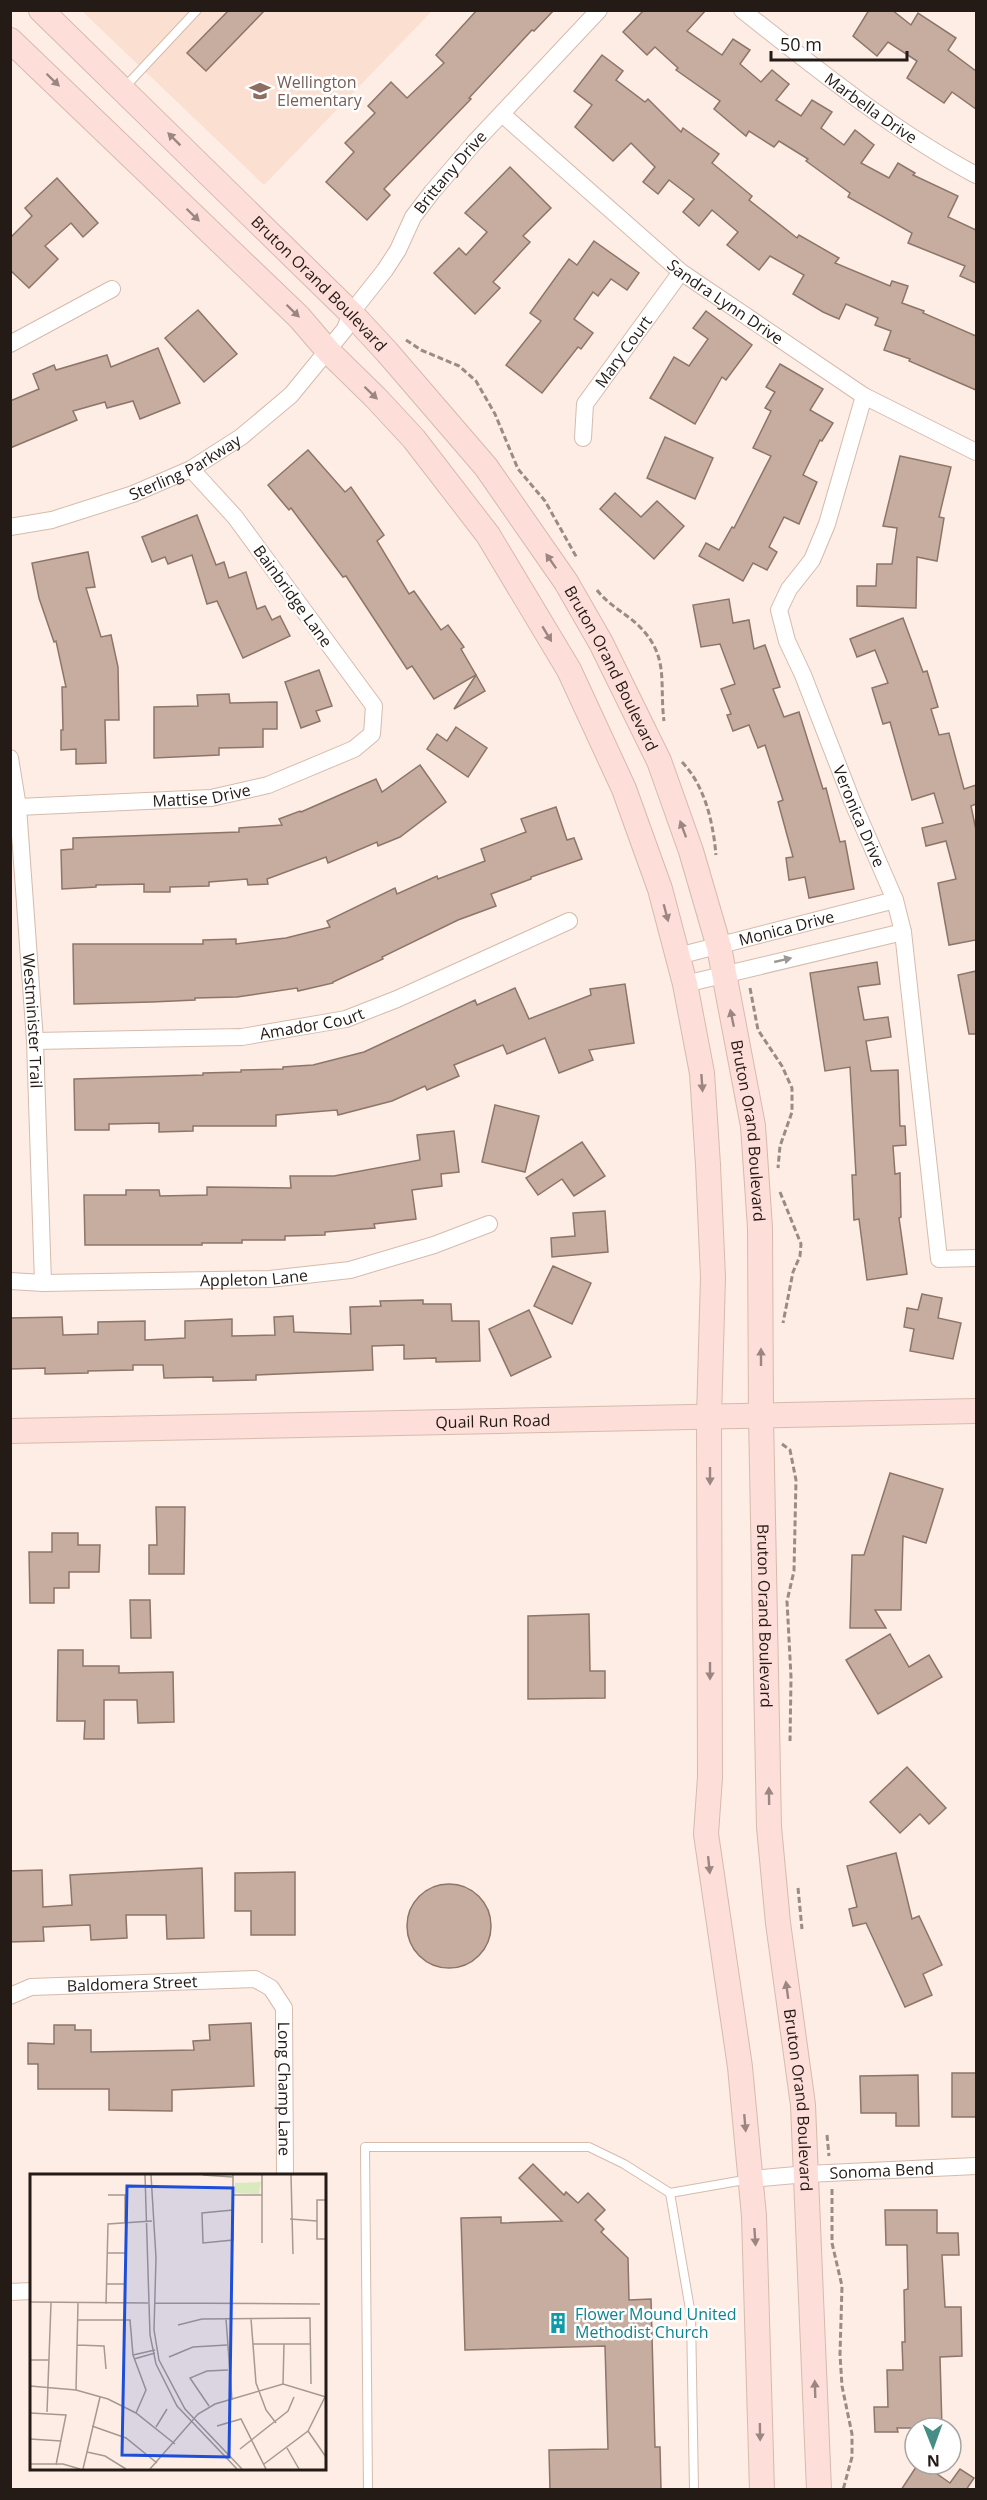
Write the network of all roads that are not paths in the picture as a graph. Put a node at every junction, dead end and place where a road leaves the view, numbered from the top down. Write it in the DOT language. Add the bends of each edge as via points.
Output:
graph roads {
  1 [pos="41,10"];
  2 [pos="197,10"];
  3 [pos="599,10"];
  4 [pos="742,10"];
  5 [pos="10,40"];
  6 [pos="123,89"];
  7 [pos="502,114"];
  8 [pos="976,174"];
  9 [pos="681,272"];
  10 [pos="112,289"];
  11 [pos="351,313"];
  12 [pos="10,344"];
  13 [pos="328,352"];
  14 [pos="864,396"];
  15 [pos="583,438"];
  16 [pos="976,452"];
  17 [pos="191,469"];
  18 [pos="10,527"];
  19 [pos="372,734"];
  20 [pos="10,758"];
  21 [pos="18,807"];
  22 [pos="895,900"];
  23 [pos="569,921"];
  24 [pos="903,932"];
  25 [pos="719,947"];
  26 [pos="678,956"];
  27 [pos="734,972"];
  28 [pos="685,984"];
  29 [pos="35,1041"];
  30 [pos="489,1224"];
  31 [pos="976,1258"];
  32 [pos="10,1281"];
  33 [pos="43,1283"];
  34 [pos="976,1412"];
  35 [pos="770,1416"];
  36 [pos="710,1417"];
  37 [pos="10,1431"];
  38 [pos="255,1979"];
  39 [pos="10,1996"];
  40 [pos="976,2166"];
  41 [pos="819,2173"];
  42 [pos="285,2174"];
  43 [pos="750,2179"];
  44 [pos="670,2193"];
  45 [pos="30,2291"];
  46 [pos="10,2292"];
  47 [pos="368,2490"];
  48 [pos="694,2490"];
  49 [pos="762,2490"];
  50 [pos="819,2490"];
  1 -- 6 [label="main road, Bruton Orand Boulevard"];
  2 -- 6 [label="lane"];
  3 -- 7 [label="street, Brittany Drive"];
  4 -- 8 [label="street, Marbella Drive" via="848,93"];
  5 -- 13 [label="main road, one-way" via="299,317"];
  11 -- 6 [label="main road, Bruton Orand Boulevard, one-way"];
  7 -- 9 [label="street, Sandra Lynn Drive"];
  7 -- 11 [label="street, Brittany Drive" via="412,217 398,250"];
  9 -- 14 [label="street, Sandra Lynn Drive"];
  9 -- 15 [label="street, Mary Court" via="585,404"];
  10 -- 12 [label="street"];
  11 -- 13 [label="street, Brittany Drive"];
  25 -- 11 [label="main road, Bruton Orand Boulevard, one-way" via="691,851 658,761 601,643 566,582 486,467"];
  13 -- 17 [label="street, Sterling Parkway" via="291,396"];
  13 -- 26 [label="main road, one-way" via="414,439 488,535 569,670 624,789 660,889"];
  14 -- 16 [label="street, Sandra Lynn Drive"];
  14 -- 22 [label="street, Veronica Drive" via="827,524 812,560 789,589 779,610 787,641"];
  17 -- 18 [label="street, Sterling Parkway" via="133,494 62,517"];
  17 -- 19 [label="street, Bainbridge Lane" via="235,517 374,706"];
  19 -- 21 [label="street, Mattise Drive" via="354,749 268,785 211,798"];
  20 -- 21 [label="street, Westminister Trail"];
  21 -- 29 [label="street, Westminister Trail"];
  22 -- 24 [label="street, Veronica Drive"];
  22 -- 25 [label="street, Monica Drive"];
  23 -- 29 [label="street, Amador Court" via="346,1019 242,1037"];
  27 -- 24 [label="street, Monica Drive, one-way"];
  24 -- 31 [label="street, Veronica Drive" via="939,1259"];
  25 -- 26 [label="street, Monica Drive"];
  25 -- 27 [label="main road, Bruton Orand Boulevard"];
  26 -- 28 [label="main road"];
  27 -- 28 [label="street, Monica Drive"];
  35 -- 27 [label="main road, Bruton Orand Boulevard, one-way" via="753,1126"];
  28 -- 36 [label="main road, one-way" via="702,1073 708,1165 713,1277"];
  29 -- 33 [label="street, Westminister Trail"];
  30 -- 33 [label="street, Appleton Lane" via="350,1270 270,1279"];
  32 -- 33 [label="street, Appleton Lane"];
  34 -- 35 [label="main road, Quail Run Road"];
  35 -- 36 [label="main road, Quail Run Road"];
  41 -- 35 [label="main road, Bruton Orand Boulevard, one-way" via="803,2105 769,1827"];
  36 -- 37 [label="main road, Quail Run Road"];
  36 -- 43 [label="main road, one-way" via="710,1777 706,1834 740,2067"];
  38 -- 39 [label="street, Baldomera Street" via="31,1988"];
  38 -- 42 [label="street, Long Champ Lane" via="271,1988 284,2008"];
  40 -- 41 [label="street, Sonoma Bend"];
  41 -- 43 [label="street, Sonoma Bend"];
  50 -- 41 [label="main road, Bruton Orand Boulevard, one-way"];
  43 -- 44 [label="lane"];
  43 -- 49 [label="main road, one-way" via="756,2251"];
  44 -- 47 [label="lane" via="589,2146 365,2147"];
  44 -- 48 [label="lane" via="691,2314"];
  45 -- 46 [label="street"];
}
